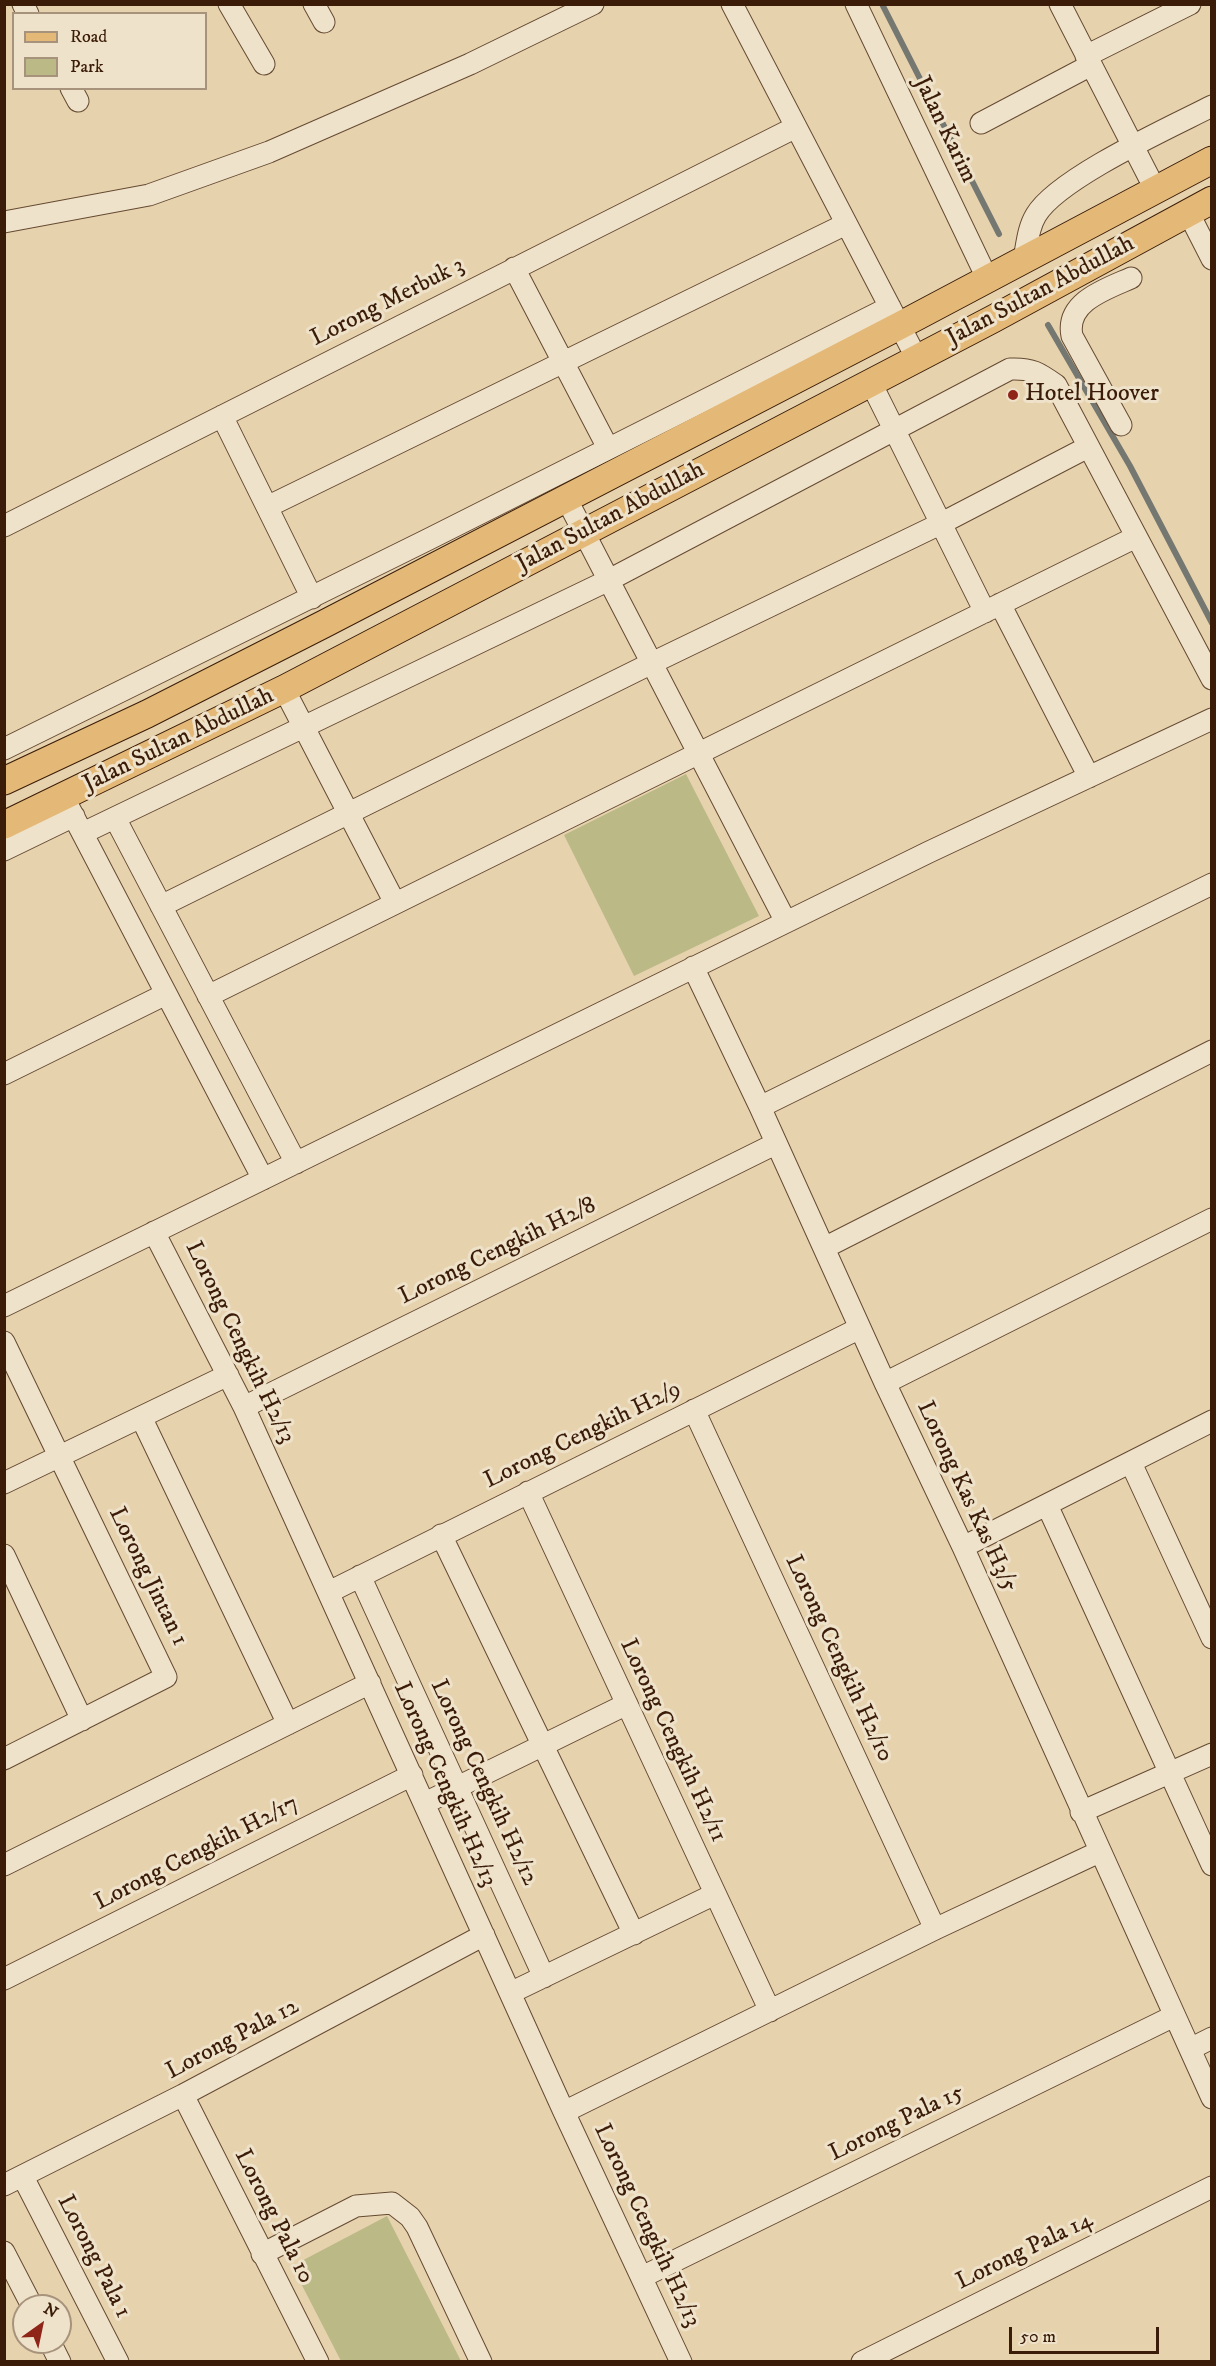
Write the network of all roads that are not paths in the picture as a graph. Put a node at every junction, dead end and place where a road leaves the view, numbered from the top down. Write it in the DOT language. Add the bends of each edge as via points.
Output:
graph roads {
  1 [pos="229,4"];
  2 [pos="593,4"];
  3 [pos="732,4"];
  4 [pos="856,4"];
  5 [pos="1060,4"];
  6 [pos="1190,4"];
  7 [pos="1089,60"];
  8 [pos="264,64"];
  9 [pos="1212,106"];
  10 [pos="981,123"];
  11 [pos="795,127"];
  12 [pos="1133,146"];
  13 [pos="1212,160"];
  14 [pos="1155,189"];
  15 [pos="1204,203"];
  16 [pos="4,222"];
  17 [pos="846,224"];
  18 [pos="1113,254"];
  19 [pos="1024,259"];
  20 [pos="1212,259"];
  21 [pos="514,268"];
  22 [pos="987,278"];
  23 [pos="895,316"];
  24 [pos="916,359"];
  25 [pos="563,362"];
  26 [pos="871,383"];
  27 [pos="222,416"];
  28 [pos="1121,425"];
  29 [pos="894,429"];
  30 [pos="1088,447"];
  31 [pos="608,448"];
  32 [pos="566,498"];
  33 [pos="267,507"];
  34 [pos="940,524"];
  35 [pos="4,526"];
  36 [pos="585,531"];
  37 [pos="1136,537"];
  38 [pos="609,580"];
  39 [pos="312,598"];
  40 [pos="993,608"];
  41 [pos="652,663"];
  42 [pos="1212,679"];
  43 [pos="284,689"];
  44 [pos="1212,719"];
  45 [pos="305,726"];
  46 [pos="4,749"];
  47 [pos="699,752"];
  48 [pos="1089,777"];
  49 [pos="4,781"];
  50 [pos="350,814"];
  51 [pos="74,816"];
  52 [pos="114,818"];
  53 [pos="4,825"];
  54 [pos="4,850"];
  55 [pos="1212,884"];
  56 [pos="395,903"];
  57 [pos="161,906"];
  58 [pos="786,922"];
  59 [pos="693,967"];
  60 [pos="166,994"];
  61 [pos="208,996"];
  62 [pos="1212,1051"];
  63 [pos="4,1074"];
  64 [pos="760,1107"];
  65 [pos="775,1143"];
  66 [pos="296,1162"];
  67 [pos="263,1179"];
  68 [pos="1212,1219"];
  69 [pos="154,1232"];
  70 [pos="824,1248"];
  71 [pos="4,1306"];
  72 [pos="860,1328"];
  73 [pos="4,1342"];
  74 [pos="228,1374"];
  75 [pos="885,1383"];
  76 [pos="244,1407"];
  77 [pos="694,1410"];
  78 [pos="141,1417"];
  79 [pos="1212,1420"];
  80 [pos="60,1456"];
  81 [pos="1131,1463"];
  82 [pos="4,1483"];
  83 [pos="528,1492"];
  84 [pos="1047,1505"];
  85 [pos="441,1535"];
  86 [pos="963,1547"];
  87 [pos="4,1556"];
  88 [pos="360,1576"];
  89 [pos="329,1592"];
  90 [pos="1212,1638"];
  91 [pos="370,1683"];
  92 [pos="627,1704"];
  93 [pos="82,1720"];
  94 [pos="288,1724"];
  95 [pos="543,1746"];
  96 [pos="1212,1754"];
  97 [pos="4,1759"];
  98 [pos="1169,1773"];
  99 [pos="412,1775"];
  100 [pos="458,1789"];
  101 [pos="425,1803"];
  102 [pos="1081,1812"];
  103 [pos="1099,1852"];
  104 [pos="1212,1864"];
  105 [pos="4,1865"];
  106 [pos="716,1894"];
  107 [pos="935,1929"];
  108 [pos="634,1934"];
  109 [pos="484,1935"];
  110 [pos="544,1977"];
  111 [pos="4,1979"];
  112 [pos="510,1993"];
  113 [pos="770,2011"];
  114 [pos="1174,2016"];
  115 [pos="1212,2038"];
  116 [pos="1190,2049"];
  117 [pos="183,2096"];
  118 [pos="1212,2098"];
  119 [pos="564,2112"];
  120 [pos="14,2181"];
  121 [pos="1212,2187"];
  122 [pos="4,2252"];
  123 [pos="262,2254"];
  124 [pos="642,2277"];
  125 [pos="26,2294"];
  126 [pos="118,2361"];
  127 [pos="318,2361"];
  128 [pos="481,2361"];
  129 [pos="681,2361"];
  130 [pos="862,2361"];
  1 -- 8 [label="street"];
  2 -- 16 [label="street" via="470,64 269,152 149,195"];
  3 -- 11 [label="street"];
  4 -- 22 [label="street, Jalan Karim"];
  5 -- 7 [label="street"];
  6 -- 7 [label="street"];
  7 -- 10 [label="street"];
  7 -- 12 [label="street"];
  9 -- 12 [label="street"];
  11 -- 17 [label="street"];
  11 -- 21 [label="street, Lorong Merbuk 3"];
  12 -- 14 [label="street"];
  12 -- 19 [label="street" via="1055,194 1033,221"];
  13 -- 14 [label="main road, Jalan Sultan Abdullah"];
  14 -- 15 [label="main road" via="1178,200"];
  14 -- 18 [label="main road" via="1146,216"];
  14 -- 19 [label="main road, Jalan Sultan Abdullah"];
  15 -- 18 [label="main road, Jalan Sultan Abdullah"];
  15 -- 20 [label="street"];
  17 -- 23 [label="street"];
  17 -- 25 [label="street"];
  18 -- 24 [label="main road, Jalan Sultan Abdullah"];
  18 -- 28 [label="street" via="1125,281 1087,300 1074,313 1070,327"];
  19 -- 22 [label="main road, Jalan Sultan Abdullah"];
  21 -- 25 [label="street"];
  21 -- 27 [label="street, Lorong Merbuk 3"];
  22 -- 23 [label="main road, Jalan Sultan Abdullah"];
  23 -- 24 [label="street"];
  23 -- 31 [label="street"];
  23 -- 32 [label="main road, Jalan Sultan Abdullah"];
  24 -- 26 [label="main road, Jalan Sultan Abdullah"];
  25 -- 31 [label="street"];
  25 -- 33 [label="street"];
  26 -- 29 [label="street"];
  26 -- 36 [label="main road, Jalan Sultan Abdullah"];
  27 -- 33 [label="street"];
  27 -- 35 [label="street, Lorong Merbuk 3"];
  29 -- 30 [label="street" via="1000,373 1026,368 1056,386"];
  29 -- 34 [label="street"];
  29 -- 38 [label="street"];
  30 -- 34 [label="street"];
  30 -- 37 [label="street"];
  31 -- 39 [label="street"];
  32 -- 36 [label="street"];
  32 -- 49 [label="main road, Jalan Sultan Abdullah" via="158,709"];
  33 -- 39 [label="street"];
  34 -- 40 [label="street"];
  34 -- 41 [label="street"];
  36 -- 38 [label="street"];
  36 -- 43 [label="main road, Jalan Sultan Abdullah"];
  37 -- 40 [label="street"];
  37 -- 42 [label="street"];
  38 -- 41 [label="street"];
  38 -- 45 [label="street"];
  39 -- 46 [label="street"];
  40 -- 47 [label="street"];
  40 -- 48 [label="street"];
  41 -- 47 [label="street"];
  41 -- 50 [label="street"];
  43 -- 45 [label="street"];
  43 -- 51 [label="main road, Jalan Sultan Abdullah"];
  44 -- 48 [label="street"];
  45 -- 50 [label="street"];
  45 -- 52 [label="street"];
  47 -- 56 [label="street"];
  47 -- 58 [label="street"];
  48 -- 58 [label="street"];
  50 -- 56 [label="street"];
  50 -- 57 [label="street"];
  51 -- 52 [label="street"];
  51 -- 53 [label="main road, Jalan Sultan Abdullah"];
  51 -- 54 [label="street"];
  51 -- 60 [label="street"];
  52 -- 57 [label="street"];
  55 -- 64 [label="street"];
  56 -- 61 [label="street"];
  57 -- 61 [label="street"];
  58 -- 59 [label="street"];
  59 -- 64 [label="street, Lorong Kas Kas H3/5"];
  59 -- 66 [label="street"];
  60 -- 63 [label="street"];
  60 -- 67 [label="street"];
  61 -- 66 [label="street"];
  62 -- 70 [label="street"];
  64 -- 65 [label="street, Lorong Kas Kas H3/5"];
  65 -- 70 [label="street, Lorong Kas Kas H3/5"];
  65 -- 76 [label="street, Lorong Cengkih H2/8"];
  66 -- 67 [label="street"];
  67 -- 69 [label="street"];
  68 -- 75 [label="street"];
  69 -- 71 [label="street"];
  69 -- 74 [label="street, Lorong Cengkih H2/13"];
  70 -- 72 [label="street, Lorong Kas Kas H3/5"];
  72 -- 75 [label="street, Lorong Kas Kas H3/5"];
  72 -- 77 [label="street, Lorong Cengkih H2/9"];
  73 -- 80 [label="street"];
  74 -- 76 [label="street, Lorong Cengkih H2/13"];
  74 -- 78 [label="street"];
  75 -- 86 [label="street, Lorong Kas Kas H3/5"];
  76 -- 89 [label="street, Lorong Cengkih H2/13"];
  77 -- 83 [label="street, Lorong Cengkih H2/9"];
  77 -- 107 [label="street, Lorong Cengkih H2/10"];
  78 -- 80 [label="street"];
  78 -- 94 [label="street"];
  79 -- 81 [label="street"];
  80 -- 82 [label="street"];
  80 -- 93 [label="street, Lorong Jintan 1" via="166,1677"];
  81 -- 84 [label="street"];
  81 -- 90 [label="street"];
  83 -- 85 [label="street, Lorong Cengkih H2/9"];
  83 -- 92 [label="street, Lorong Cengkih H2/11"];
  84 -- 86 [label="street"];
  84 -- 98 [label="street"];
  85 -- 88 [label="street, Lorong Cengkih H2/9"];
  85 -- 95 [label="street"];
  86 -- 102 [label="street, Lorong Kas Kas H3/5"];
  87 -- 93 [label="street"];
  88 -- 89 [label="street, Lorong Cengkih H2/9"];
  88 -- 100 [label="street, Lorong Cengkih H2/12"];
  89 -- 91 [label="street, Lorong Cengkih H2/13"];
  91 -- 94 [label="street"];
  91 -- 99 [label="street, Lorong Cengkih H2/13"];
  92 -- 95 [label="street"];
  92 -- 106 [label="street, Lorong Cengkih H2/11"];
  93 -- 97 [label="street, Lorong Jintan 1"];
  94 -- 105 [label="street"];
  95 -- 100 [label="street"];
  95 -- 108 [label="street"];
  96 -- 98 [label="street"];
  98 -- 102 [label="street"];
  98 -- 104 [label="street"];
  99 -- 101 [label="street, Lorong Cengkih H2/13"];
  99 -- 111 [label="street, Lorong Cengkih H2/17"];
  100 -- 101 [label="street"];
  100 -- 110 [label="street, Lorong Cengkih H2/12"];
  101 -- 109 [label="street, Lorong Cengkih H2/13"];
  102 -- 103 [label="street, Lorong Kas Kas H3/5"];
  103 -- 107 [label="street"];
  103 -- 114 [label="street, Lorong Kas Kas H3/5"];
  106 -- 108 [label="street"];
  106 -- 113 [label="street, Lorong Cengkih H2/11"];
  107 -- 113 [label="street"];
  108 -- 110 [label="street"];
  109 -- 112 [label="street, Lorong Cengkih H2/13"];
  109 -- 117 [label="street, Lorong Pala 12"];
  110 -- 112 [label="street"];
  112 -- 119 [label="street, Lorong Cengkih H2/13"];
  113 -- 119 [label="street"];
  114 -- 116 [label="street, Lorong Kas Kas H3/5"];
  114 -- 124 [label="street, Lorong Pala 15"];
  115 -- 116 [label="street"];
  116 -- 118 [label="street, Lorong Kas Kas H3/5"];
  117 -- 120 [label="street, Lorong Pala 12"];
  117 -- 123 [label="street, Lorong Pala 10"];
  119 -- 124 [label="street, Lorong Cengkih H2/13"];
  120 -- 126 [label="street, Lorong Pala 1"];
  121 -- 130 [label="street, Lorong Pala 14"];
  122 -- 125 [label="street"];
  123 -- 127 [label="street, Lorong Pala 10"];
  123 -- 128 [label="street" via="356,2206 392,2203 417,2227"];
  124 -- 129 [label="street, Lorong Cengkih H2/13"];
}
